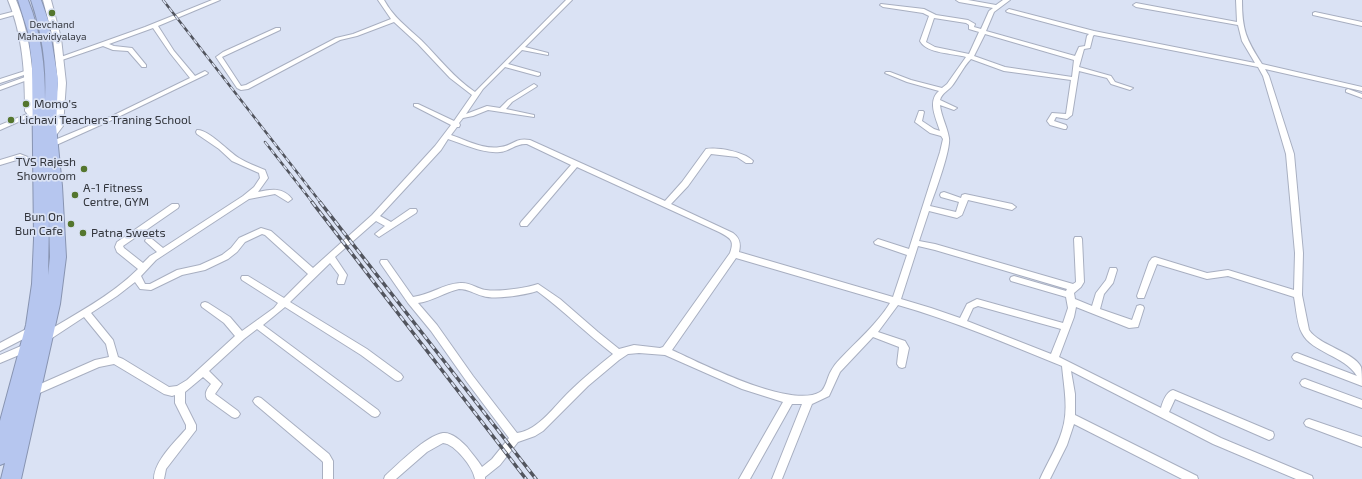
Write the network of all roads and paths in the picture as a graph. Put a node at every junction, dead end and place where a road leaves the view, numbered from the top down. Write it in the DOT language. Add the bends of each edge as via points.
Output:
graph roads {
  1 [pos="12,0"];
  2 [pos="23,0"];
  3 [pos="36,0"];
  4 [pos="47,0"];
  5 [pos="217,0"];
  6 [pos="381,0"];
  7 [pos="569,0"];
  8 [pos="959,0"];
  9 [pos="1007,0"];
  10 [pos="1239,0"];
  11 [pos="883,5"];
  12 [pos="1136,5"];
  13 [pos="997,7"];
  14 [pos="1009,11"];
  15 [pos="16,13"];
  16 [pos="1314,14"];
  17 [pos="932,15"];
  18 [pos="0,17"];
  19 [pos="396,20"];
  20 [pos="1241,24"];
  21 [pos="1362,24"];
  22 [pos="154,25"];
  23 [pos="278,29"];
  24 [pos="984,31"];
  25 [pos="1093,33"];
  26 [pos="105,44"];
  27 [pos="521,48"];
  28 [pos="546,54"];
  29 [pos="970,56"];
  30 [pos="60,59"];
  31 [pos="1077,59"];
  32 [pos="504,65"];
  33 [pos="144,66"];
  34 [pos="1262,66"];
  35 [pos="1077,68"];
  36 [pos="888,72"];
  37 [pos="205,73"];
  38 [pos="538,74"];
  39 [pos="1294,74"];
  40 [pos="37,78"];
  41 [pos="194,79"];
  42 [pos="1075,80"];
  43 [pos="0,81"];
  44 [pos="534,86"];
  45 [pos="0,88"];
  46 [pos="1130,88"];
  47 [pos="1362,89"];
  48 [pos="942,90"];
  49 [pos="476,95"];
  50 [pos="1362,96"];
  51 [pos="936,101"];
  52 [pos="416,105"];
  53 [pos="954,108"];
  54 [pos="502,110"];
  55 [pos="921,112"];
  56 [pos="36,115"];
  57 [pos="463,116"];
  58 [pos="532,116"];
  59 [pos="456,125"];
  60 [pos="1064,127"];
  61 [pos="0,128"];
  62 [pos="199,132"];
  63 [pos="944,134"];
  64 [pos="448,137"];
  65 [pos="51,140"];
  66 [pos="748,161"];
  67 [pos="0,163"];
  68 [pos="576,164"];
  69 [pos="40,165"];
  70 [pos="944,195"];
  71 [pos="246,198"];
  72 [pos="288,199"];
  73 [pos="963,200"];
  74 [pos="666,204"];
  75 [pos="175,206"];
  76 [pos="926,208"];
  77 [pos="1012,208"];
  78 [pos="413,211"];
  79 [pos="375,217"];
  80 [pos="524,224"];
  81 [pos="391,226"];
  82 [pos="378,234"];
  83 [pos="1078,239"];
  84 [pos="149,241"];
  85 [pos="878,242"];
  86 [pos="915,243"];
  87 [pos="163,252"];
  88 [pos="911,253"];
  89 [pos="734,254"];
  90 [pos="330,257"];
  91 [pos="384,262"];
  92 [pos="143,268"];
  93 [pos="1113,270"];
  94 [pos="313,273"];
  95 [pos="136,276"];
  96 [pos="245,278"];
  97 [pos="1014,279"];
  98 [pos="341,282"];
  99 [pos="1072,295"];
  100 [pos="1298,295"];
  101 [pos="1141,296"];
  102 [pos="411,301"];
  103 [pos="896,301"];
  104 [pos="284,303"];
  105 [pos="205,305"];
  106 [pos="1140,308"];
  107 [pos="1095,311"];
  108 [pos="85,312"];
  109 [pos="962,323"];
  110 [pos="256,324"];
  111 [pos="1065,327"];
  112 [pos="39,333"];
  113 [pos="871,333"];
  114 [pos="241,336"];
  115 [pos="0,347"];
  116 [pos="29,347"];
  117 [pos="666,351"];
  118 [pos="619,354"];
  119 [pos="1297,357"];
  120 [pos="0,359"];
  121 [pos="1054,359"];
  122 [pos="114,360"];
  123 [pos="902,364"];
  124 [pos="1066,364"];
  125 [pos="203,371"];
  126 [pos="1362,376"];
  127 [pos="398,378"];
  128 [pos="1362,382"];
  129 [pos="1305,383"];
  130 [pos="180,390"];
  131 [pos="32,392"];
  132 [pos="790,398"];
  133 [pos="809,400"];
  134 [pos="258,401"];
  135 [pos="1362,404"];
  136 [pos="375,413"];
  137 [pos="235,414"];
  138 [pos="1164,414"];
  139 [pos="1070,417"];
  140 [pos="1309,423"];
  141 [pos="3,434"];
  142 [pos="1269,435"];
  143 [pos="515,438"];
  144 [pos="1362,442"];
  145 [pos="0,456"];
  146 [pos="480,477"];
  147 [pos="11,479"];
  148 [pos="159,479"];
  149 [pos="328,479"];
  150 [pos="389,479"];
  151 [pos="744,479"];
  152 [pos="777,479"];
  153 [pos="1045,479"];
  154 [pos="1193,479"];
  155 [pos="1308,479"];
  1 -- 15 [label="street"];
  2 -- 40 [label="highway" via="32,25"];
  3 -- 40 [label="highway" via="46,33"];
  4 -- 30 [label="street"];
  5 -- 22 [label="street"];
  6 -- 19 [label="street"];
  7 -- 27 [label="street"];
  8 -- 13 [label="street"];
  9 -- 13 [label="street"];
  10 -- 20 [label="street"];
  11 -- 17 [label="street" via="924,10"];
  12 -- 20 [label="street"];
  13 -- 24 [label="street" via="990,14"];
  14 -- 25 [label="street"];
  15 -- 18 [label="street"];
  15 -- 40 [label="street"];
  16 -- 21 [label="street"];
  17 -- 24 [label="street" via="968,22 972,24 972,29"];
  17 -- 29 [label="street" via="923,38 924,44"];
  19 -- 23 [label="street" via="338,39 248,87 239,87 219,57"];
  19 -- 49 [label="street" via="450,76"];
  20 -- 34 [label="street" via="1246,42"];
  22 -- 26 [label="street"];
  22 -- 41 [label="street"];
  24 -- 29 [label="street"];
  24 -- 31 [label="street"];
  25 -- 31 [label="street" via="1088,47 1081,48"];
  25 -- 34 [label="street"];
  26 -- 30 [label="street"];
  26 -- 33 [label="street" via="113,48 130,49"];
  27 -- 28 [label="street"];
  27 -- 32 [label="street"];
  29 -- 42 [label="street" via="1004,69"];
  29 -- 48 [label="street" via="949,85"];
  30 -- 65 [label="street" via="62,83 58,126"];
  31 -- 35 [label="street"];
  32 -- 38 [label="street"];
  32 -- 49 [label="street"];
  34 -- 39 [label="street"];
  34 -- 100 [label="street" via="1290,154 1299,253"];
  35 -- 42 [label="street"];
  35 -- 46 [label="street" via="1109,77 1113,83"];
  36 -- 48 [label="street"];
  37 -- 41 [label="street"];
  39 -- 47 [label="street"];
  39 -- 50 [label="street" via="1312,82"];
  40 -- 43 [label="street"];
  40 -- 45 [label="street"];
  40 -- 56 [label="highway"];
  40 -- 65 [label="highway" via="50,115"];
  41 -- 65 [label="street" via="112,118"];
  42 -- 60 [label="street" via="1069,115 1067,117 1054,114 1050,121"];
  44 -- 54 [label="street" via="510,101"];
  48 -- 51 [label="street"];
  49 -- 57 [label="street"];
  51 -- 53 [label="street"];
  51 -- 63 [label="street"];
  52 -- 59 [label="street"];
  54 -- 57 [label="street" via="487,108"];
  54 -- 58 [label="street"];
  55 -- 63 [label="street" via="918,122 932,131"];
  56 -- 61 [label="street"];
  56 -- 69 [label="highway"];
  57 -- 59 [label="street"];
  59 -- 64 [label="street"];
  62 -- 71 [label="street" via="235,158 262,172 262,182"];
  63 -- 76 [label="street" via="944,152"];
  64 -- 68 [label="street" via="498,150 522,141"];
  64 -- 79 [label="street"];
  65 -- 112 [label="highway" via="58,257 52,304"];
  66 -- 74 [label="street" via="739,155 709,151 685,184"];
  67 -- 69 [label="street" via="20,156"];
  68 -- 74 [label="street"];
  68 -- 80 [label="street"];
  69 -- 112 [label="highway" via="43,220 37,306"];
  70 -- 73 [label="street"];
  71 -- 72 [label="street" via="277,191 283,192"];
  71 -- 87 [label="street"];
  73 -- 76 [label="street" via="957,215"];
  73 -- 77 [label="street" via="968,197"];
  74 -- 89 [label="street" via="734,237 737,241"];
  75 -- 92 [label="street" via="120,244 120,250"];
  76 -- 86 [label="street"];
  78 -- 81 [label="street"];
  79 -- 81 [label="street"];
  79 -- 90 [label="street"];
  81 -- 82 [label="street"];
  83 -- 99 [label="street" via="1080,282"];
  84 -- 87 [label="street"];
  85 -- 88 [label="street"];
  86 -- 88 [label="street"];
  86 -- 99 [label="street" via="935,247"];
  87 -- 92 [label="street"];
  88 -- 103 [label="street"];
  89 -- 103 [label="street"];
  89 -- 117 [label="street"];
  90 -- 94 [label="street"];
  90 -- 98 [label="street" via="343,275"];
  91 -- 102 [label="street"];
  92 -- 95 [label="street"];
  93 -- 107 [label="street" via="1110,281 1100,294"];
  94 -- 95 [label="street" via="268,234 261,231 242,240 225,257 202,268 180,272 151,287 143,287"];
  94 -- 104 [label="street"];
  95 -- 108 [label="street"];
  96 -- 104 [label="street"];
  97 -- 99 [label="street"];
  99 -- 107 [label="street"];
  99 -- 111 [label="street" via="1070,317"];
  100 -- 101 [label="street" via="1228,273 1207,276 1155,260"];
  100 -- 126 [label="street" via="1304,330 1309,337 1346,359"];
  102 -- 118 [label="street" via="459,286 484,294 538,288"];
  102 -- 143 [label="street"];
  103 -- 109 [label="street"];
  103 -- 113 [label="street" via="884,320"];
  104 -- 110 [label="street"];
  104 -- 127 [label="street" via="364,352"];
  105 -- 114 [label="street" via="227,320"];
  106 -- 107 [label="street" via="1133,325"];
  108 -- 112 [label="street"];
  108 -- 122 [label="street" via="110,343"];
  109 -- 111 [label="street" via="968,308 977,302"];
  109 -- 121 [label="street"];
  110 -- 114 [label="street"];
  110 -- 136 [label="street"];
  111 -- 121 [label="street"];
  112 -- 115 [label="street"];
  112 -- 116 [label="highway"];
  112 -- 131 [label="highway"];
  113 -- 123 [label="street" via="902,344"];
  113 -- 133 [label="street" via="837,369 825,395"];
  114 -- 125 [label="street"];
  116 -- 120 [label="street"];
  116 -- 141 [label="highway"];
  117 -- 118 [label="street" via="639,348"];
  117 -- 132 [label="street" via="756,392"];
  118 -- 143 [label="street" via="540,426 526,435"];
  119 -- 128 [label="street"];
  121 -- 124 [label="street"];
  122 -- 130 [label="street" via="167,391"];
  122 -- 131 [label="street" via="98,363"];
  124 -- 138 [label="street"];
  124 -- 139 [label="street"];
  125 -- 130 [label="street"];
  125 -- 137 [label="street" via="217,384 210,396"];
  129 -- 135 [label="street"];
  130 -- 148 [label="street" via="180,403 191,430 162,466"];
  131 -- 147 [label="highway"];
  132 -- 133 [label="street"];
  132 -- 151 [label="street"];
  133 -- 152 [label="street"];
  134 -- 149 [label="street" via="325,457 328,461"];
  138 -- 142 [label="street" via="1173,394"];
  138 -- 155 [label="street" via="1217,441"];
  139 -- 153 [label="street" via="1067,432"];
  139 -- 154 [label="street"];
  140 -- 144 [label="street"];
  141 -- 145 [label="highway"];
  143 -- 146 [label="street"];
  146 -- 150 [label="street" via="476,466 457,443 442,438 432,443"];
}
